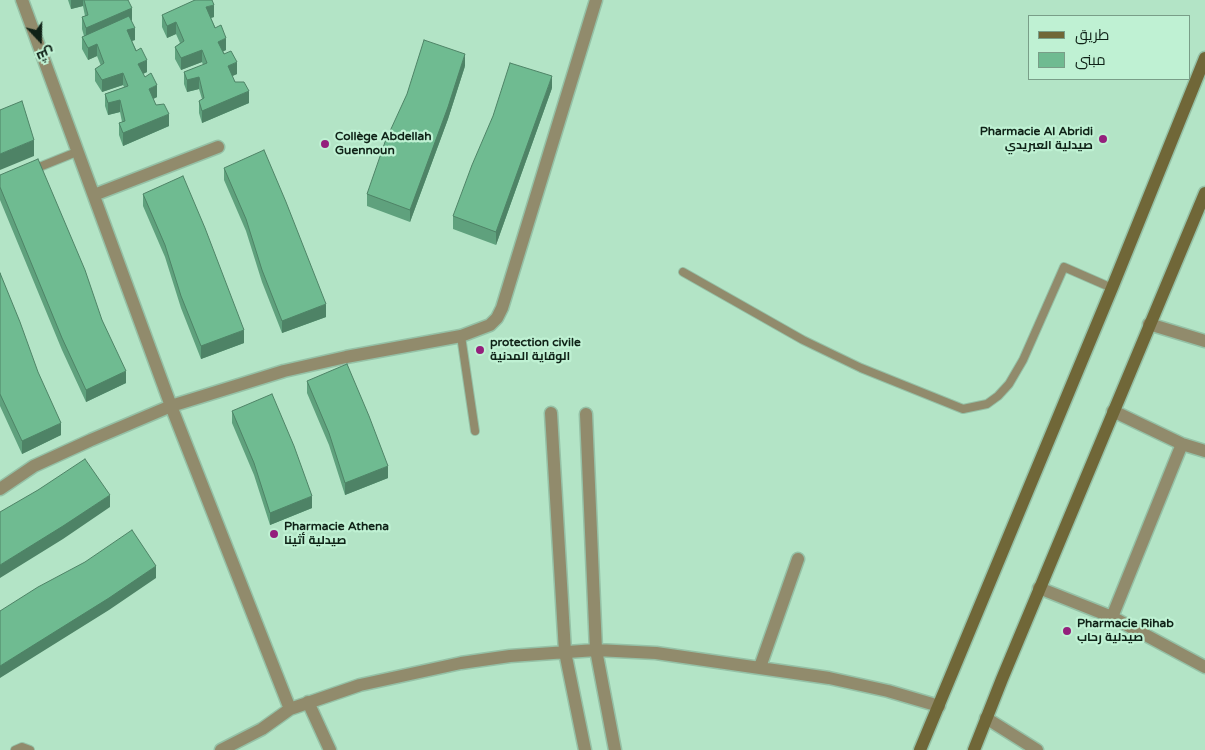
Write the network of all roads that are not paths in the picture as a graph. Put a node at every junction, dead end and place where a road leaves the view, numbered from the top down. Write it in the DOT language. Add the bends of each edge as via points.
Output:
graph roads {
  1 [pos="22,0"];
  2 [pos="596,0"];
  3 [pos="1205,58"];
  4 [pos="218,147"];
  5 [pos="79,151"];
  6 [pos="26,172"];
  7 [pos="1205,193"];
  8 [pos="94,195"];
  9 [pos="683,272"];
  10 [pos="1112,288"];
  11 [pos="1149,324"];
  12 [pos="462,336"];
  13 [pos="1205,341"];
  14 [pos="171,406"];
  15 [pos="1113,411"];
  16 [pos="551,413"];
  17 [pos="586,414"];
  18 [pos="475,431"];
  19 [pos="1182,444"];
  20 [pos="1205,451"];
  21 [pos="0,489"];
  22 [pos="798,559"];
  23 [pos="1039,588"];
  24 [pos="1112,617"];
  25 [pos="596,650"];
  26 [pos="565,652"];
  27 [pos="760,667"];
  28 [pos="1205,667"];
  29 [pos="308,702"];
  30 [pos="939,706"];
  31 [pos="290,709"];
  32 [pos="986,718"];
  33 [pos="15,750"];
  34 [pos="30,750"];
  35 [pos="221,750"];
  36 [pos="330,750"];
  37 [pos="585,750"];
  38 [pos="615,750"];
  39 [pos="920,750"];
  40 [pos="974,750"];
  41 [pos="1037,750"];
  1 -- 5 [label="street"];
  2 -- 12 [label="street" via="502,308 490,325"];
  3 -- 10 [label="main road"];
  4 -- 8 [label="street"];
  5 -- 6 [label="lane"];
  5 -- 8 [label="street"];
  7 -- 11 [label="main road"];
  8 -- 14 [label="street"];
  9 -- 10 [label="lane" via="803,340 861,368 963,409 987,404 1009,384 1064,266"];
  10 -- 30 [label="main road"];
  11 -- 13 [label="street"];
  11 -- 15 [label="main road"];
  12 -- 14 [label="street" via="313,364"];
  12 -- 18 [label="lane"];
  14 -- 21 [label="street" via="34,466"];
  14 -- 31 [label="street"];
  15 -- 19 [label="street"];
  15 -- 23 [label="main road"];
  16 -- 26 [label="street"];
  17 -- 25 [label="street"];
  19 -- 20 [label="street"];
  19 -- 24 [label="street"];
  22 -- 27 [label="street"];
  23 -- 24 [label="street"];
  23 -- 32 [label="main road"];
  24 -- 28 [label="street"];
  25 -- 26 [label="street"];
  25 -- 27 [label="street" via="656,653"];
  25 -- 38 [label="street"];
  26 -- 29 [label="street" via="451,664 360,685"];
  26 -- 37 [label="street"];
  27 -- 30 [label="street" via="829,678"];
  29 -- 31 [label="street"];
  29 -- 36 [label="street"];
  30 -- 39 [label="main road"];
  31 -- 35 [label="street" via="262,729"];
  32 -- 40 [label="main road"];
  32 -- 41 [label="street"];
  33 -- 34 [label="lane" via="22,747"];
}
